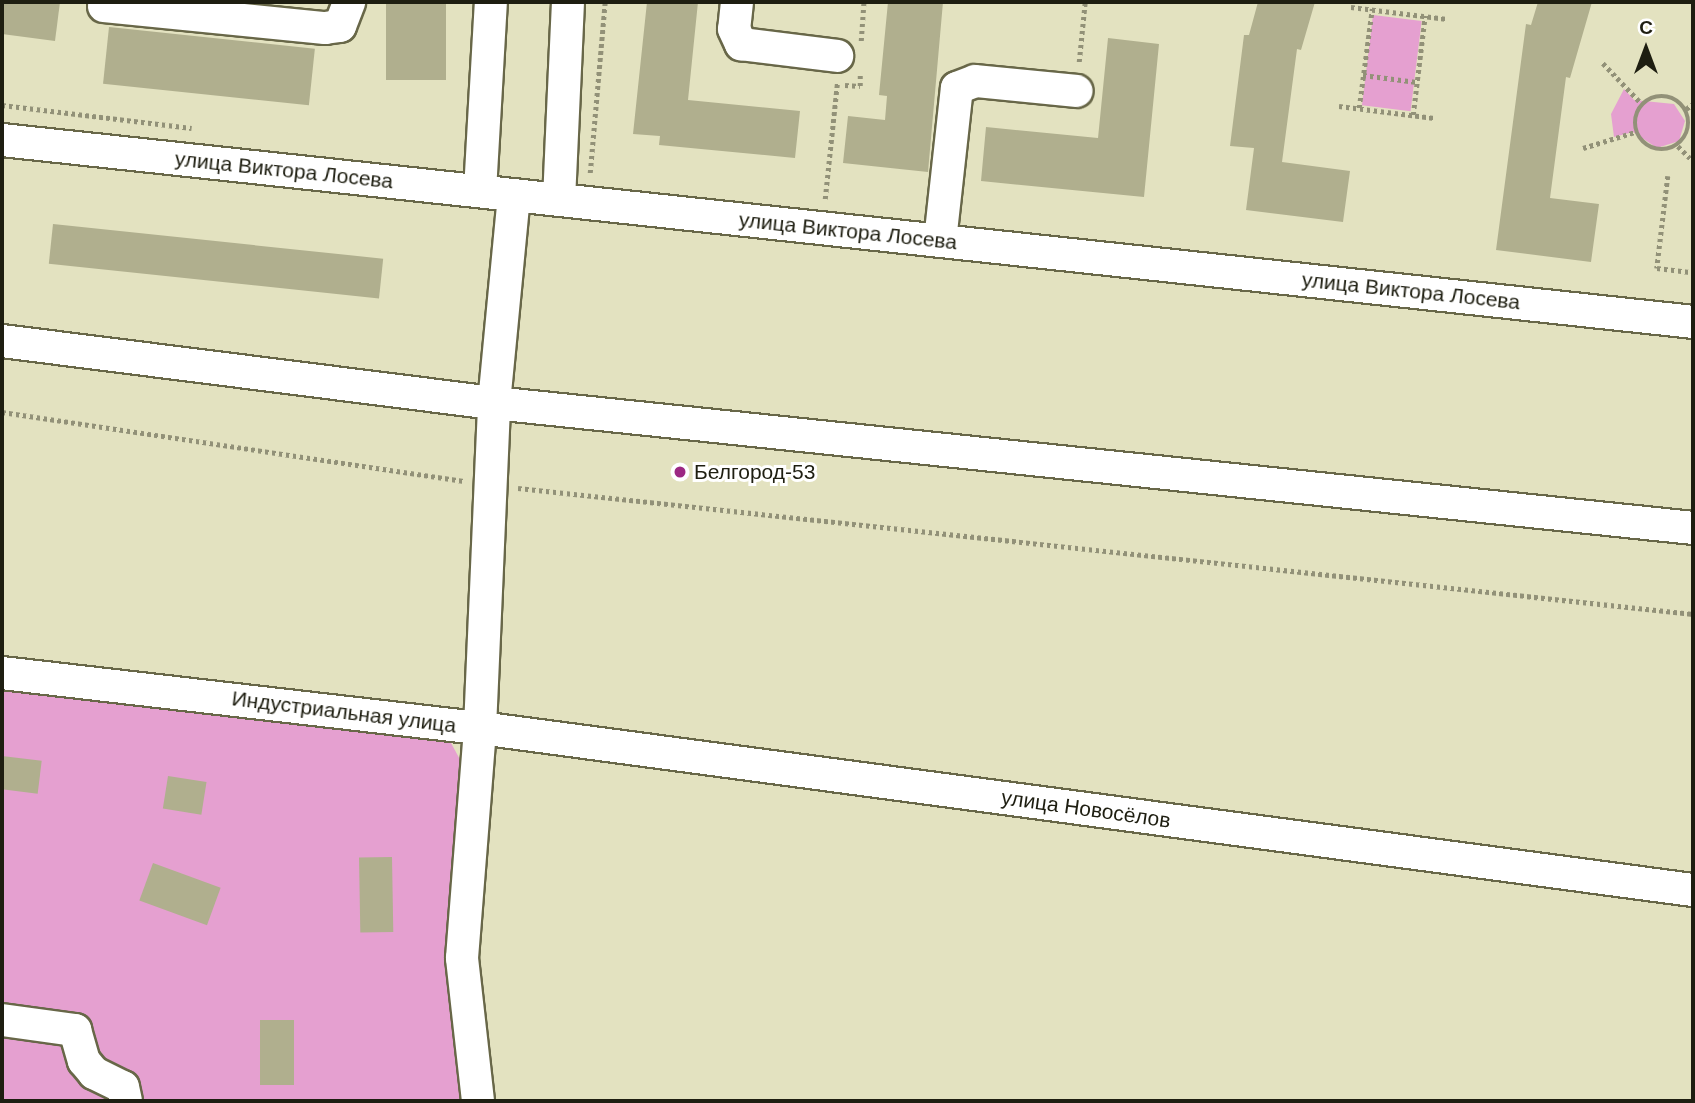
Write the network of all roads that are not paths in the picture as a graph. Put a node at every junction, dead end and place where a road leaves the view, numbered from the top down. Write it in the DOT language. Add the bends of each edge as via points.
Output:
graph roads {
  1 [pos="349,2"];
  2 [pos="491,2"];
  3 [pos="568,2"];
  4 [pos="737,2"];
  5 [pos="104,6"];
  6 [pos="853,56"];
  7 [pos="1077,91"];
  8 [pos="2,140"];
  9 [pos="480,191"];
  10 [pos="514,195"];
  11 [pos="559,200"];
  12 [pos="940,241"];
  13 [pos="1693,322"];
  14 [pos="2,341"];
  15 [pos="494,403"];
  16 [pos="1693,528"];
  17 [pos="2,673"];
  18 [pos="480,728"];
  19 [pos="1693,890"];
  20 [pos="2,1020"];
  21 [pos="126,1101"];
  22 [pos="478,1101"];
  1 -- 5 [label="street" via="340,26 325,28"];
  2 -- 9 [label="street"];
  3 -- 11 [label="street"];
  4 -- 6 [label="street" via="734,29 741,44"];
  7 -- 12 [label="street" via="975,81 957,88"];
  8 -- 9 [label="street, улица Виктора Лосева"];
  9 -- 10 [label="street, улица Виктора Лосева"];
  10 -- 11 [label="street, улица Виктора Лосева"];
  10 -- 15 [label="street"];
  11 -- 12 [label="street, улица Виктора Лосева"];
  12 -- 13 [label="street, улица Виктора Лосева"];
  14 -- 15 [label="street"];
  15 -- 16 [label="street"];
  15 -- 18 [label="street"];
  17 -- 18 [label="street, Индустриальная улица"];
  18 -- 19 [label="street, улица Новосёлов"];
  18 -- 22 [label="street, Индустриальная улица" via="462,958"];
  20 -- 21 [label="street" via="75,1030 84,1061 94,1073 123,1087"];
}
